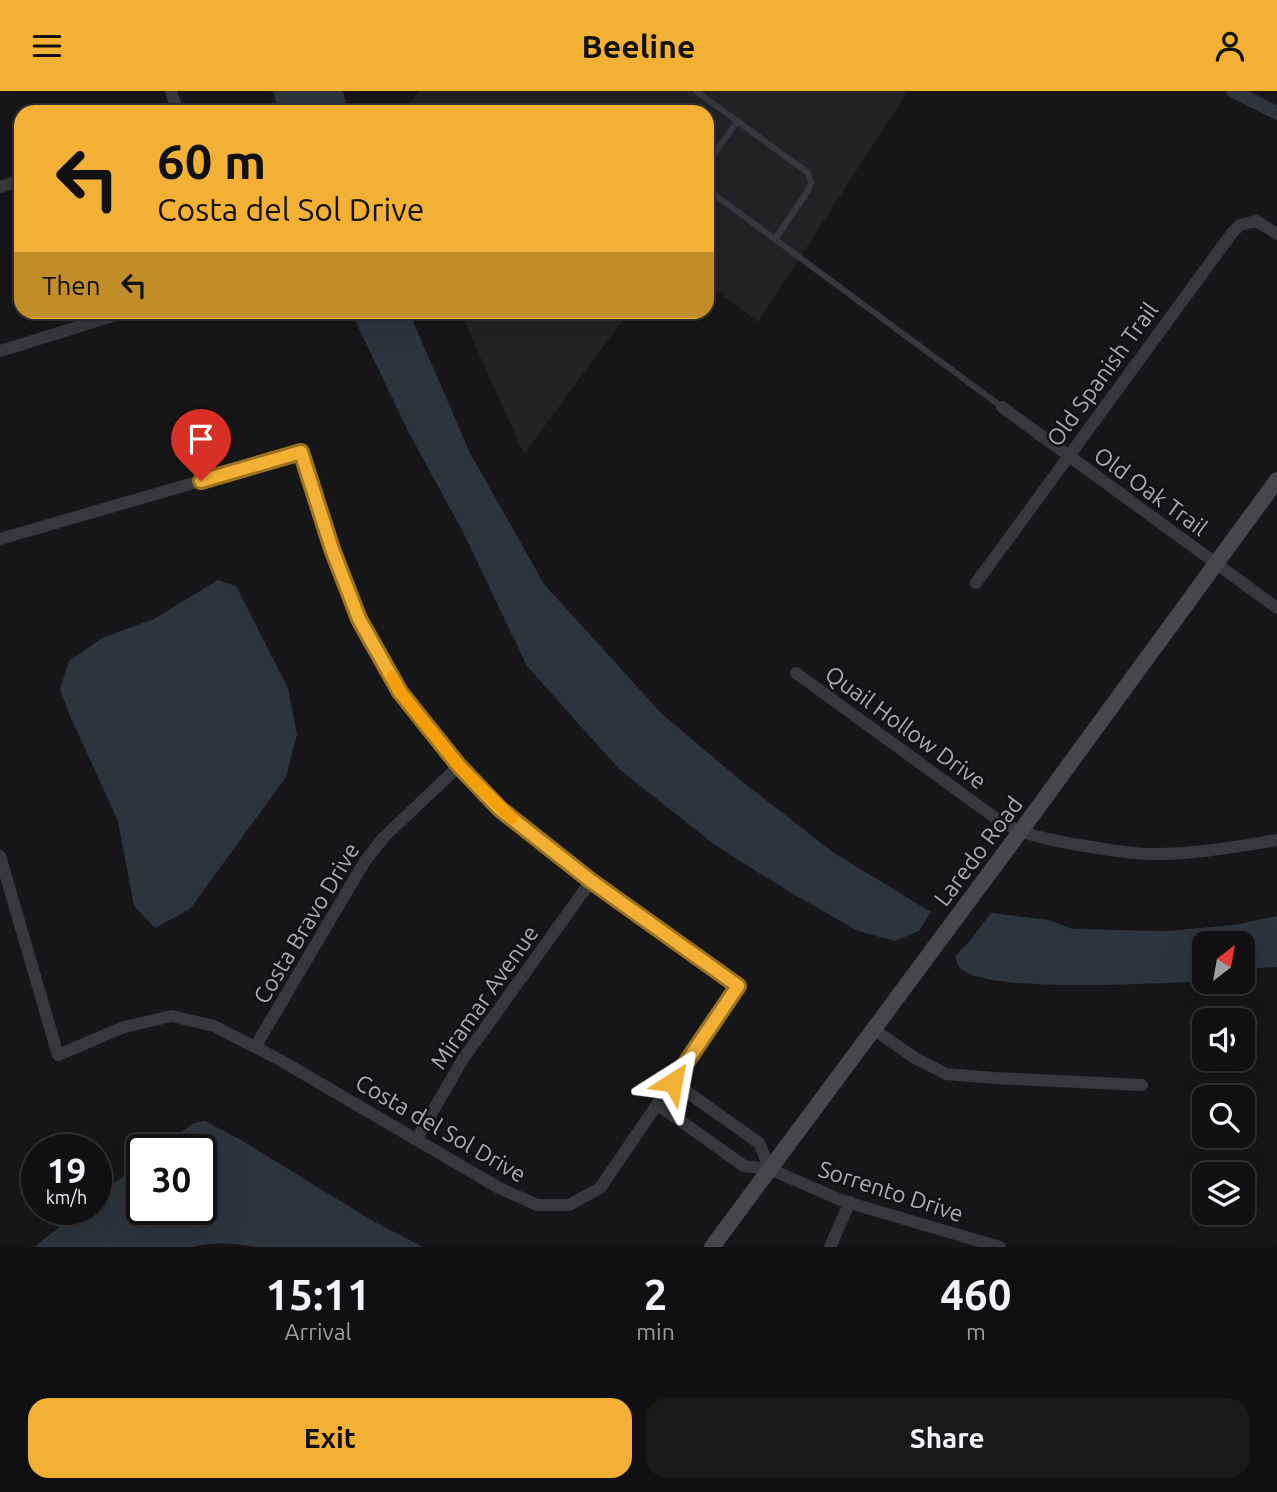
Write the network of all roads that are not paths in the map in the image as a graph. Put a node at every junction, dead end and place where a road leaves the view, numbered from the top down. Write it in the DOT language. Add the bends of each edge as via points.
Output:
graph roads {
  1 [pos="696,91"];
  2 [pos="738,121"];
  3 [pos="714,154"];
  4 [pos="714,194"];
  5 [pos="1277,234"];
  6 [pos="775,239"];
  7 [pos="103,319"];
  8 [pos="0,351"];
  9 [pos="1002,407"];
  10 [pos="1067,456"];
  11 [pos="1277,480"];
  12 [pos="0,539"];
  13 [pos="1216,564"];
  14 [pos="976,583"];
  15 [pos="1277,608"];
  16 [pos="796,673"];
  17 [pos="459,766"];
  18 [pos="1020,832"];
  19 [pos="1277,840"];
  20 [pos="0,856"];
  21 [pos="591,881"];
  22 [pos="873,1029"];
  23 [pos="255,1047"];
  24 [pos="673,1082"];
  25 [pos="1142,1085"];
  26 [pos="657,1104"];
  27 [pos="416,1140"];
  28 [pos="770,1169"];
  29 [pos="850,1202"];
  30 [pos="712,1247"];
  31 [pos="831,1247"];
  32 [pos="1000,1247"];
  1 -- 2 [label="lane"];
  2 -- 3 [label="lane"];
  2 -- 6 [label="lane" via="803,168 811,182"];
  4 -- 6 [label="lane"];
  5 -- 10 [label="street, Old Spanish Trail" via="1256,221 1240,225 1232,233"];
  6 -- 9 [label="lane"];
  7 -- 8 [label="street"];
  9 -- 10 [label="street, Old Oak Trail"];
  10 -- 13 [label="street, Old Oak Trail"];
  10 -- 14 [label="street, Old Spanish Trail"];
  11 -- 13 [label="street, Laredo Road"];
  12 -- 17 [label="street, Costa del Sol Drive" via="301,452 359,619 400,692"];
  13 -- 15 [label="street, Old Oak Trail"];
  13 -- 18 [label="street, Laredo Road"];
  16 -- 18 [label="street, Quail Hollow Drive"];
  17 -- 21 [label="street, Costa del Sol Drive" via="500,809"];
  17 -- 23 [label="street, Costa Bravo Drive" via="365,861"];
  18 -- 19 [label="street, Quail Hollow Drive" via="1149,854"];
  18 -- 22 [label="street, Laredo Road"];
  20 -- 23 [label="street, Costa del Sol Drive" via="58,1055 124,1027 172,1016 214,1026"];
  21 -- 24 [label="street, Costa del Sol Drive" via="738,986"];
  21 -- 27 [label="street, Miramar Avenue" via="463,1059"];
  22 -- 25 [label="street" via="946,1074"];
  22 -- 28 [label="street, Laredo Road"];
  23 -- 27 [label="street, Costa del Sol Drive"];
  24 -- 26 [label="street, Costa del Sol Drive"];
  24 -- 28 [label="street" via="759,1143"];
  26 -- 27 [label="street, Costa del Sol Drive" via="600,1188 569,1205 537,1205"];
  26 -- 28 [label="street, Sorrento Drive" via="744,1166"];
  28 -- 29 [label="street, Sorrento Drive"];
  28 -- 30 [label="street, Laredo Road"];
  29 -- 31 [label="street"];
  29 -- 32 [label="street, Sorrento Drive"];
}
